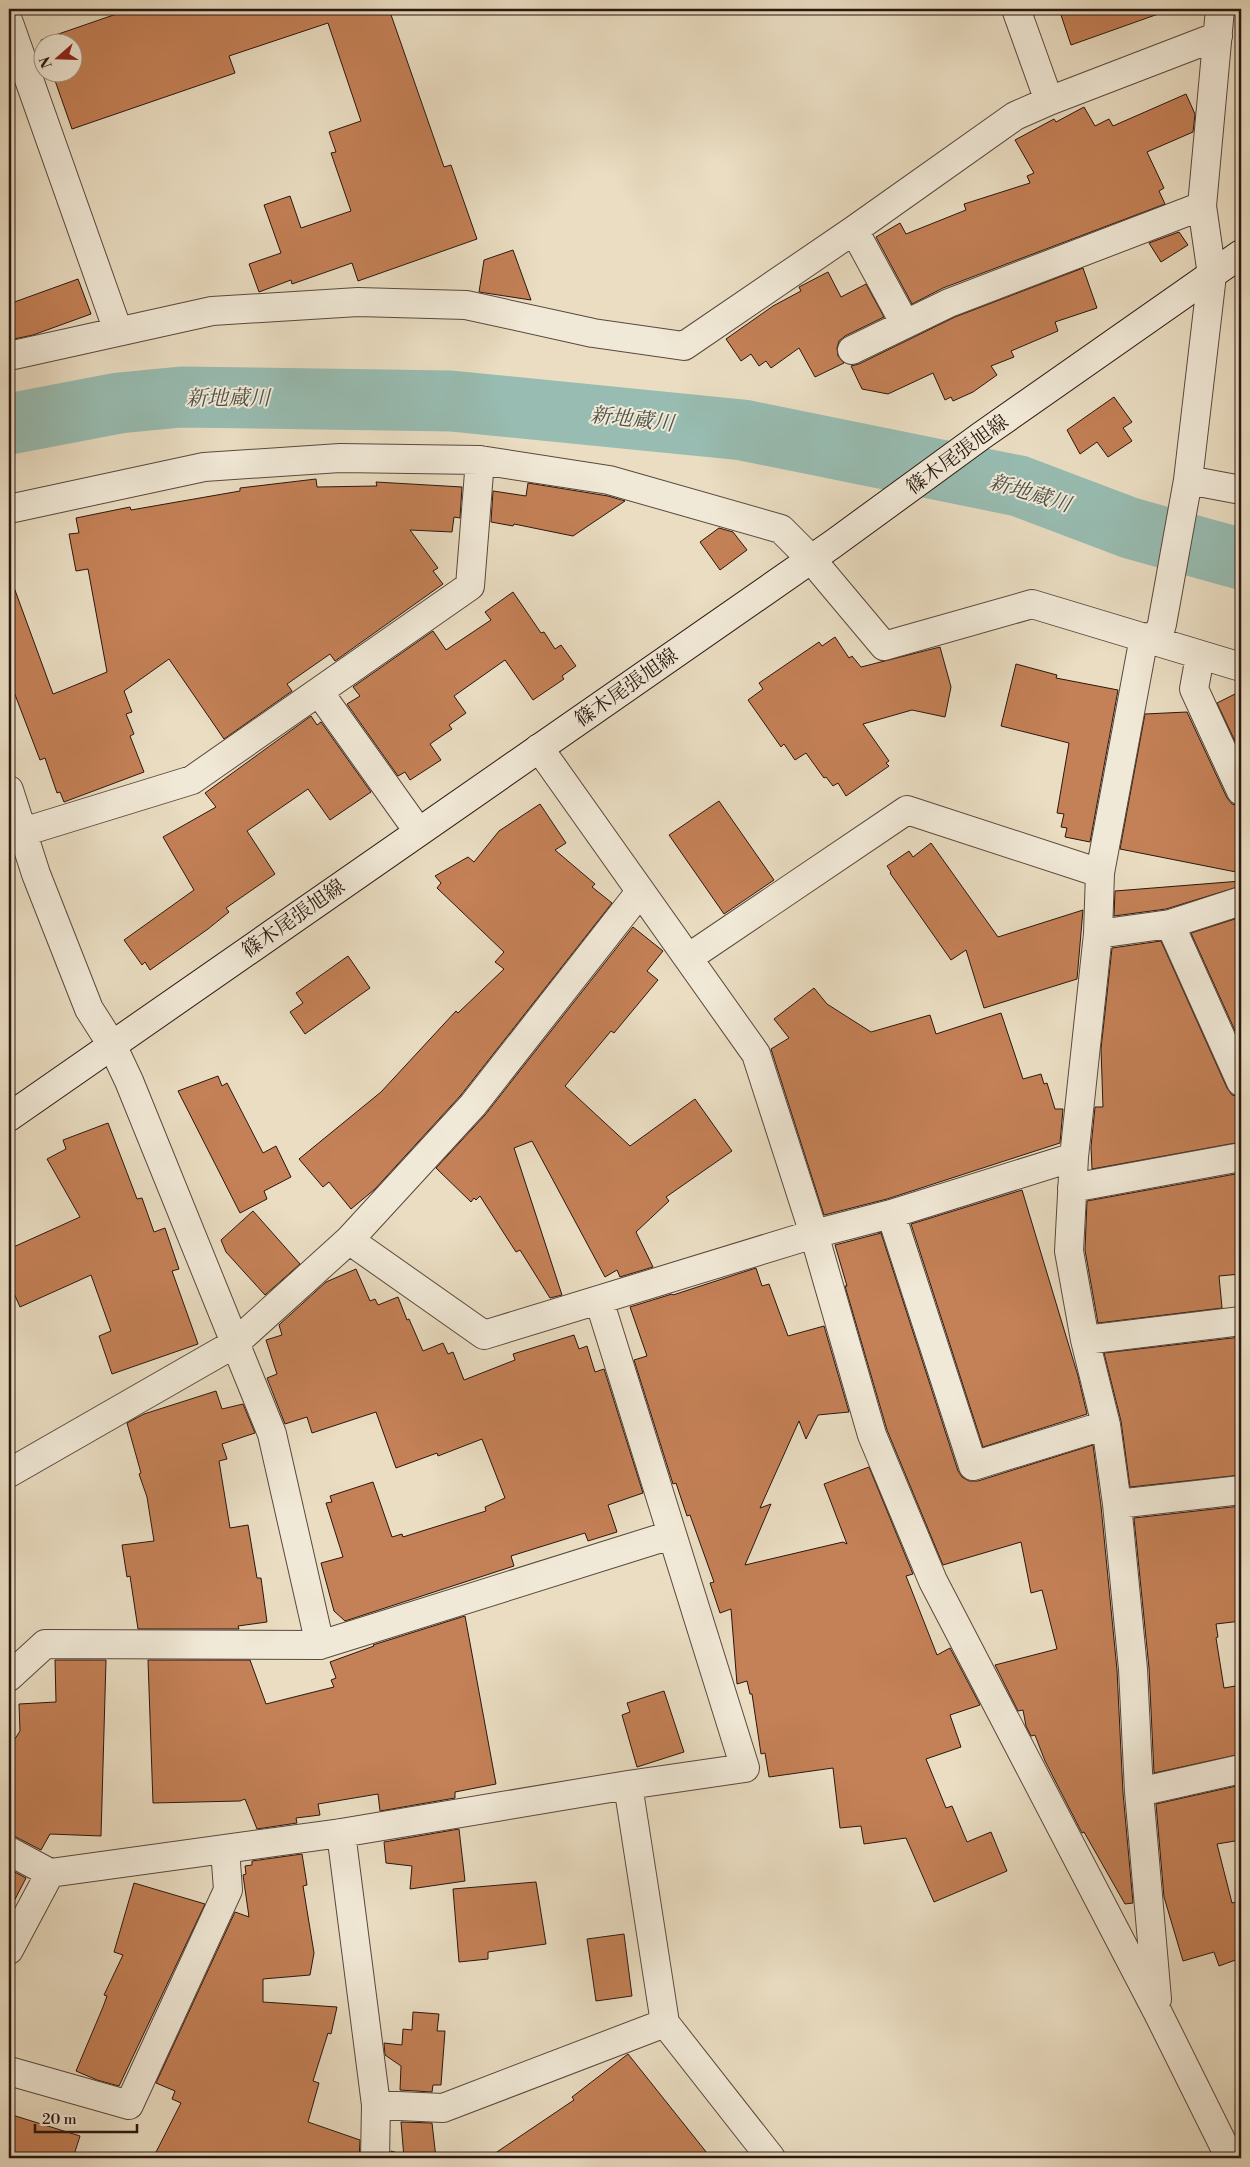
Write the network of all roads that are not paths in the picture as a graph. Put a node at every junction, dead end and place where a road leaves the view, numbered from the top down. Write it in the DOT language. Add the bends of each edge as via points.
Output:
graph roads {
  1 [pos="1016,9"];
  2 [pos="1220,9"];
  3 [pos="9,23"];
  4 [pos="1218,36"];
  5 [pos="1049,101"];
  6 [pos="1202,206"];
  7 [pos="854,230"];
  8 [pos="1241,254"];
  9 [pos="1212,275"];
  10 [pos="905,324"];
  11 [pos="118,330"];
  12 [pos="852,350"];
  13 [pos="9,356"];
  14 [pos="480,460"];
  15 [pos="1241,490"];
  16 [pos="1186,491"];
  17 [pos="9,509"];
  18 [pos="822,551"];
  19 [pos="1155,634"];
  20 [pos="1200,656"];
  21 [pos="1241,667"];
  22 [pos="319,692"];
  23 [pos="539,748"];
  24 [pos="9,790"];
  25 [pos="1241,791"];
  26 [pos="418,831"];
  27 [pos="23,832"];
  28 [pos="1100,873"];
  29 [pos="640,892"];
  30 [pos="1241,901"];
  31 [pos="1170,924"];
  32 [pos="1098,934"];
  33 [pos="688,958"];
  34 [pos="112,1045"];
  35 [pos="1241,1082"];
  36 [pos="9,1117"];
  37 [pos="1074,1157"];
  38 [pos="1241,1157"];
  39 [pos="1072,1188"];
  40 [pos="891,1214"];
  41 [pos="814,1234"];
  42 [pos="348,1240"];
  43 [pos="599,1300"];
  44 [pos="1241,1322"];
  45 [pos="1086,1340"];
  46 [pos="234,1344"];
  47 [pos="1106,1425"];
  48 [pos="9,1474"];
  49 [pos="1241,1490"];
  50 [pos="1117,1504"];
  51 [pos="671,1535"];
  52 [pos="320,1645"];
  53 [pos="9,1677"];
  54 [pos="1241,1769"];
  55 [pos="628,1785"];
  56 [pos="1139,1792"];
  57 [pos="341,1833"];
  58 [pos="225,1849"];
  59 [pos="9,1851"];
  60 [pos="50,1873"];
  61 [pos="9,1950"];
  62 [pos="1158,2013"];
  63 [pos="665,2023"];
  64 [pos="9,2072"];
  65 [pos="376,2105"];
  66 [pos="375,2158"];
  67 [pos="771,2158"];
  68 [pos="1230,2158"];
  1 -- 5 [label="street"];
  2 -- 4 [label="street"];
  3 -- 11 [label="street"];
  4 -- 5 [label="street"];
  4 -- 6 [label="street"];
  5 -- 7 [label="street" via="1015,116"];
  6 -- 9 [label="street"];
  6 -- 10 [label="street" via="949,303"];
  7 -- 10 [label="street"];
  7 -- 11 [label="street" via="684,346 594,333 466,305 358,302 212,311"];
  8 -- 9 [label="street, 篠木尾張旭線"];
  9 -- 16 [label="street"];
  9 -- 18 [label="street, 篠木尾張旭線"];
  10 -- 12 [label="street"];
  11 -- 13 [label="street"];
  14 -- 17 [label="street" via="340,458 204,468"];
  14 -- 18 [label="street" via="609,480 781,528"];
  14 -- 22 [label="street" via="470,586"];
  15 -- 16 [label="street"];
  16 -- 19 [label="street"];
  18 -- 19 [label="street" via="884,646 1032,604"];
  18 -- 23 [label="street, 篠木尾張旭線"];
  19 -- 20 [label="street"];
  19 -- 28 [label="street"];
  20 -- 21 [label="street"];
  20 -- 25 [label="street" via="1194,689"];
  22 -- 26 [label="street"];
  22 -- 27 [label="street" via="192,780"];
  23 -- 26 [label="street, 篠木尾張旭線"];
  23 -- 29 [label="street"];
  24 -- 27 [label="street"];
  26 -- 34 [label="street, 篠木尾張旭線"];
  27 -- 34 [label="street" via="88,1009"];
  28 -- 32 [label="street"];
  28 -- 33 [label="street" via="907,810"];
  29 -- 33 [label="street"];
  29 -- 42 [label="street" via="473,1105"];
  30 -- 31 [label="street"];
  31 -- 32 [label="street"];
  31 -- 35 [label="street"];
  32 -- 37 [label="street"];
  33 -- 41 [label="street" via="756,1054"];
  34 -- 36 [label="street, 篠木尾張旭線"];
  34 -- 46 [label="street"];
  37 -- 39 [label="street"];
  37 -- 40 [label="street"];
  38 -- 39 [label="street"];
  39 -- 45 [label="street" via="1070,1251"];
  40 -- 41 [label="street"];
  40 -- 47 [label="street" via="973,1466"];
  41 -- 43 [label="street"];
  41 -- 62 [label="street" via="872,1435 933,1581"];
  42 -- 43 [label="street" via="484,1335"];
  42 -- 46 [label="street"];
  43 -- 51 [label="street"];
  44 -- 45 [label="street"];
  45 -- 47 [label="street"];
  46 -- 48 [label="street"];
  46 -- 52 [label="street" via="272,1434"];
  47 -- 50 [label="street"];
  49 -- 50 [label="street"];
  50 -- 56 [label="street" via="1133,1669"];
  51 -- 52 [label="street"];
  51 -- 55 [label="street" via="745,1768"];
  52 -- 53 [label="street" via="44,1644"];
  54 -- 56 [label="street"];
  55 -- 57 [label="street"];
  55 -- 63 [label="street"];
  56 -- 62 [label="street"];
  57 -- 58 [label="street"];
  57 -- 65 [label="street"];
  58 -- 60 [label="street"];
  58 -- 64 [label="street" via="228,1890 129,2105"];
  59 -- 60 [label="street"];
  60 -- 61 [label="street"];
  62 -- 68 [label="street"];
  63 -- 65 [label="street" via="443,2108"];
  63 -- 67 [label="street"];
  65 -- 66 [label="street"];
}
